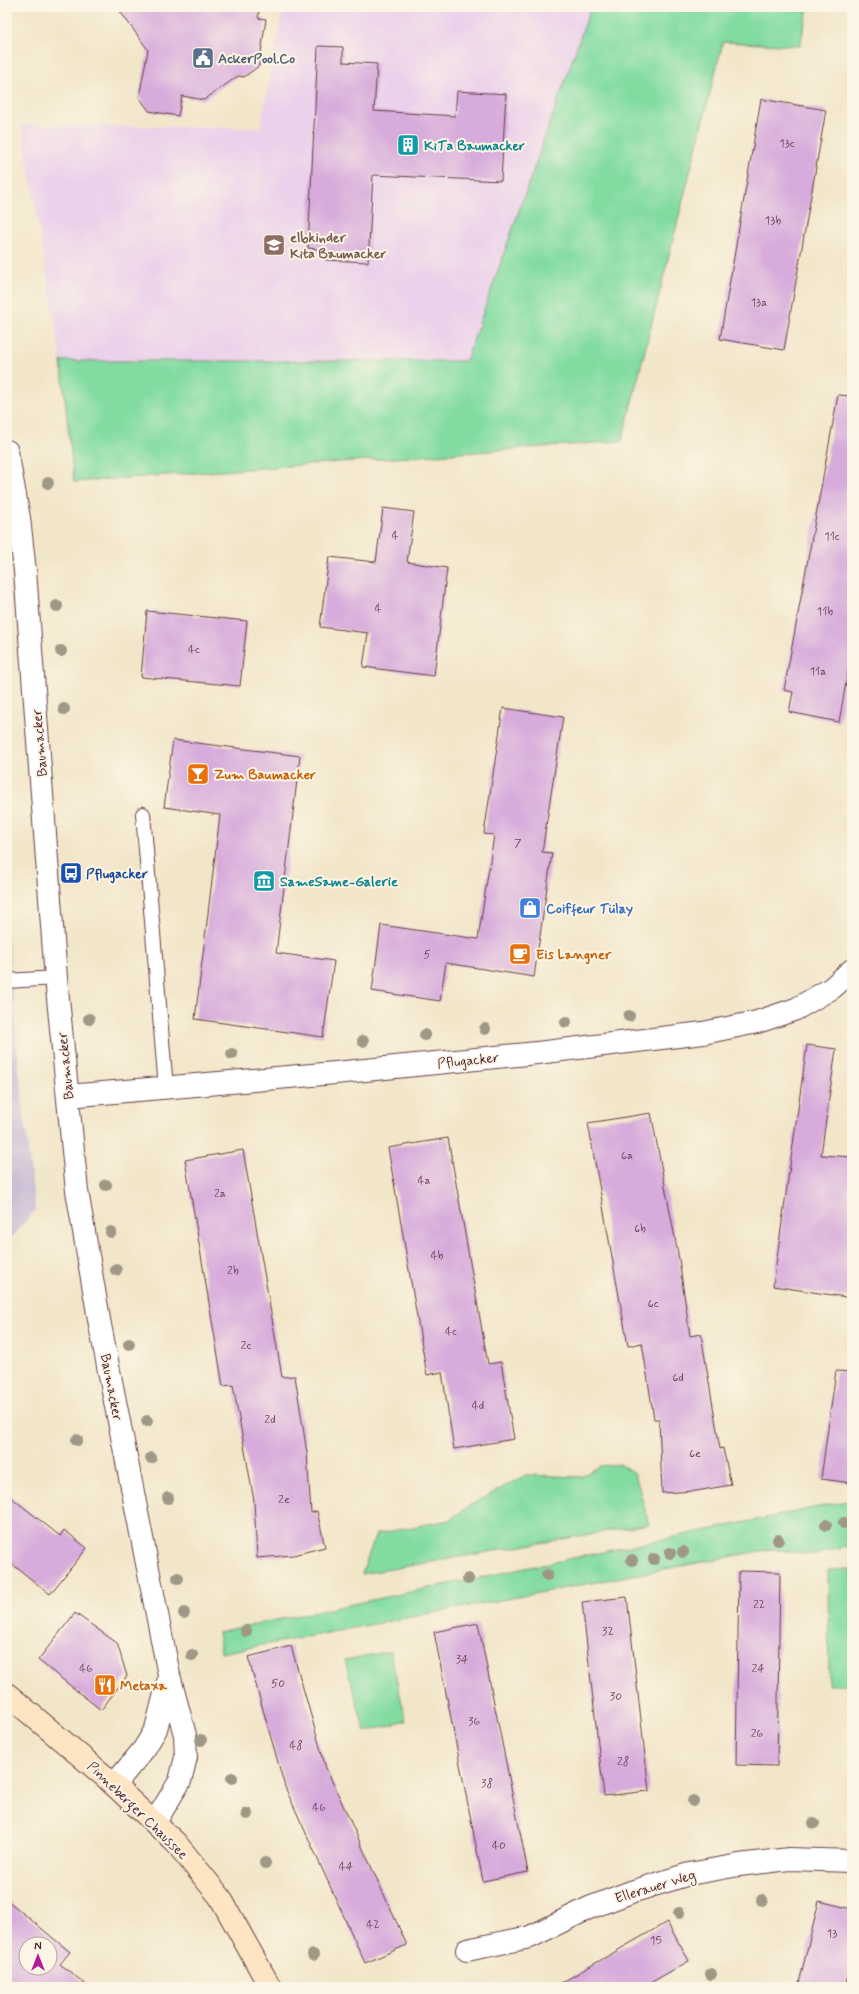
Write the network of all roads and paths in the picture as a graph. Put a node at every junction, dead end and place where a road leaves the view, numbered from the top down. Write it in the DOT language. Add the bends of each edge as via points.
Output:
graph roads {
  1 [pos="7,451"];
  2 [pos="143,814"];
  3 [pos="852,970"];
  4 [pos="56,978"];
  5 [pos="7,981"];
  6 [pos="166,1088"];
  7 [pos="68,1096"];
  8 [pos="170,1675"];
  9 [pos="7,1694"];
  10 [pos="114,1785"];
  11 [pos="155,1822"];
  12 [pos="852,1861"];
  13 [pos="467,1950"];
  14 [pos="270,1987"];
  1 -- 4 [label="street, Baumacker" via="25,571"];
  2 -- 6 [label="lane"];
  3 -- 6 [label="street, Pflugacker" via="832,988 796,1009 757,1022 703,1033 281,1079"];
  4 -- 5 [label="lane"];
  4 -- 7 [label="street, Baumacker"];
  6 -- 7 [label="street, Pflugacker"];
  7 -- 8 [label="street, Baumacker" via="77,1191 100,1325"];
  8 -- 10 [label="street, Baumacker" via="156,1729 144,1749"];
  8 -- 11 [label="street, Baumacker" via="185,1735 186,1758 180,1781"];
  9 -- 10 [label="main road, Pinneberger Chaussee"];
  10 -- 11 [label="main road, Pinneberger Chaussee"];
  11 -- 14 [label="main road, Pinneberger Chaussee" via="200,1870 220,1897"];
  12 -- 13 [label="street, Ellerauer Weg" via="789,1859 689,1874 589,1908 530,1937"];
}
